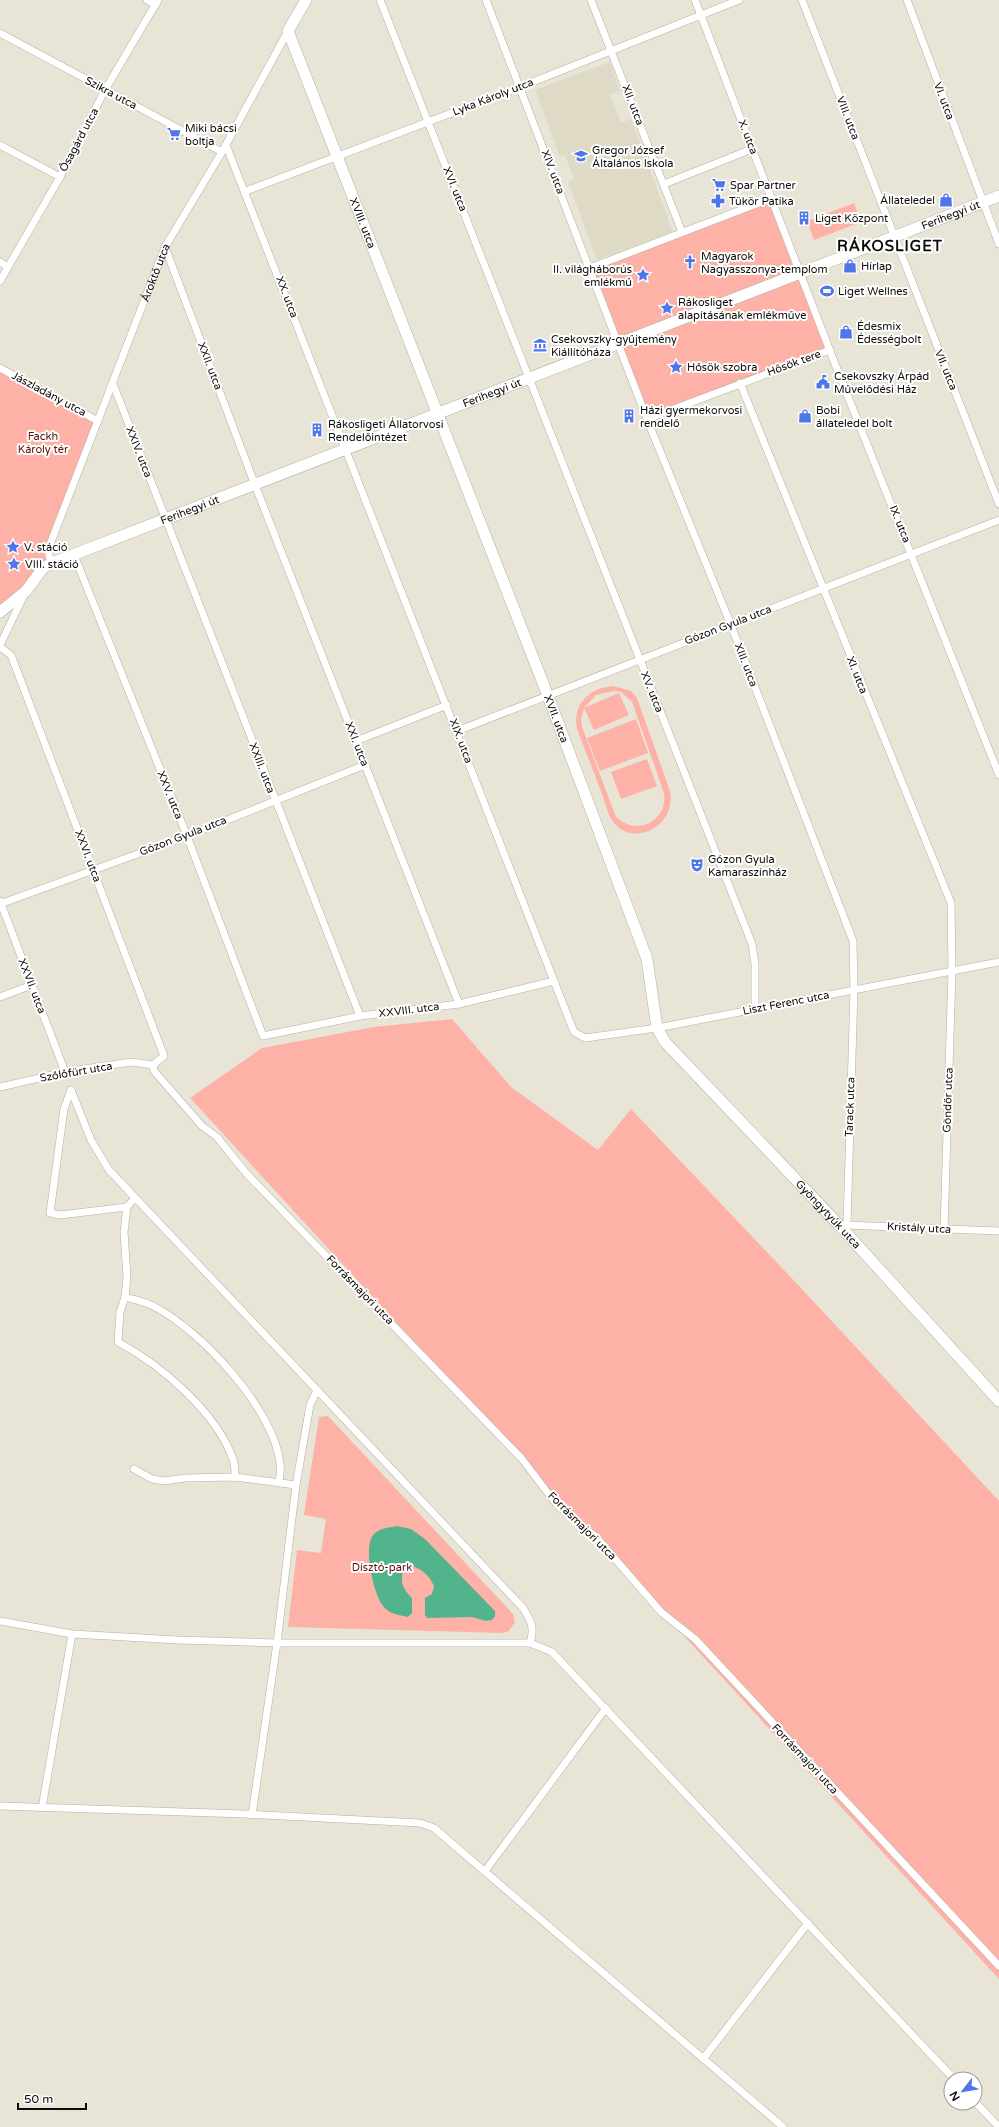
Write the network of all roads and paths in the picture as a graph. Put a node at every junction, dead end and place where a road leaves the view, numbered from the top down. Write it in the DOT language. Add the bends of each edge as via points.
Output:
graph roads {
  1 [pos="147,0"];
  2 [pos="306,0"];
  3 [pos="380,0"];
  4 [pos="486,0"];
  5 [pos="591,0"];
  6 [pos="695,0"];
  7 [pos="739,0"];
  8 [pos="802,0"];
  9 [pos="906,0"];
  10 [pos="157,2"];
  11 [pos="701,16"];
  12 [pos="288,32"];
  13 [pos="0,33"];
  14 [pos="612,51"];
  15 [pos="520,87"];
  16 [pos="105,90"];
  17 [pos="428,122"];
  18 [pos="0,145"];
  19 [pos="226,145"];
  20 [pos="752,149"];
  21 [pos="222,152"];
  22 [pos="337,157"];
  23 [pos="60,177"];
  24 [pos="664,184"];
  25 [pos="246,191"];
  26 [pos="999,196"];
  27 [pos="772,198"];
  28 [pos="982,203"];
  29 [pos="682,232"];
  30 [pos="894,237"];
  31 [pos="999,244"];
  32 [pos="165,247"];
  33 [pos="0,262"];
  34 [pos="8,267"];
  35 [pos="590,268"];
  36 [pos="801,273"];
  37 [pos="0,281"];
  38 [pos="619,344"];
  39 [pos="830,350"];
  40 [pos="0,368"];
  41 [pos="530,379"];
  42 [pos="740,383"];
  43 [pos="113,384"];
  44 [pos="437,415"];
  45 [pos="647,420"];
  46 [pos="98,421"];
  47 [pos="346,450"];
  48 [pos="255,485"];
  49 [pos="999,504"];
  50 [pos="165,520"];
  51 [pos="999,520"];
  52 [pos="911,553"];
  53 [pos="74,555"];
  54 [pos="52,563"];
  55 [pos="822,588"];
  56 [pos="26,590"];
  57 [pos="0,612"];
  58 [pos="731,625"];
  59 [pos="0,646"];
  60 [pos="640,660"];
  61 [pos="548,696"];
  62 [pos="447,706"];
  63 [pos="457,731"];
  64 [pos="356,741"];
  65 [pos="365,765"];
  66 [pos="999,775"];
  67 [pos="274,800"];
  68 [pos="187,836"];
  69 [pos="93,870"];
  70 [pos="0,903"];
  71 [pos="999,962"];
  72 [pos="952,971"];
  73 [pos="554,982"];
  74 [pos="32,985"];
  75 [pos="854,990"];
  76 [pos="0,997"];
  77 [pos="459,1004"];
  78 [pos="755,1009"];
  79 [pos="360,1016"];
  80 [pos="657,1028"];
  81 [pos="574,1032"];
  82 [pos="263,1036"];
  83 [pos="152,1065"];
  84 [pos="65,1072"];
  85 [pos="0,1087"];
  86 [pos="135,1198"];
  87 [pos="127,1207"];
  88 [pos="843,1225"];
  89 [pos="944,1230"];
  90 [pos="999,1232"];
  91 [pos="125,1297"];
  92 [pos="316,1390"];
  93 [pos="999,1401"];
  94 [pos="134,1469"];
  95 [pos="235,1477"];
  96 [pos="279,1482"];
  97 [pos="296,1485"];
  98 [pos="0,1621"];
  99 [pos="72,1634"];
  100 [pos="277,1643"];
  101 [pos="530,1643"];
  102 [pos="606,1708"];
  103 [pos="0,1806"];
  104 [pos="42,1808"];
  105 [pos="252,1815"];
  106 [pos="485,1871"];
  107 [pos="808,1923"];
  108 [pos="999,1966"];
  109 [pos="703,2059"];
  110 [pos="947,2071"];
  111 [pos="983,2111"];
  112 [pos="783,2127"];
  113 [pos="998,2127"];
  1 -- 10 [label="street"];
  2 -- 12 [label="street, Ároktő utca"];
  3 -- 17 [label="street, XVI. utca"];
  4 -- 15 [label="street, XIV. utca"];
  5 -- 14 [label="street, XII. utca"];
  6 -- 11 [label="street, X. utca"];
  7 -- 11 [label="street, Lyka Károly utca"];
  8 -- 30 [label="street, VIII. utca"];
  9 -- 28 [label="street, VI. utca"];
  10 -- 16 [label="street, Ősagárd utca"];
  11 -- 14 [label="street, Lyka Károly utca"];
  11 -- 20 [label="street, X. utca"];
  12 -- 19 [label="street, Ároktő utca"];
  12 -- 22 [label="street, XVIII. utca"];
  13 -- 16 [label="street, Szikra utca"];
  14 -- 15 [label="street, Lyka Károly utca"];
  14 -- 24 [label="street, XII. utca"];
  15 -- 17 [label="street, Lyka Károly utca"];
  15 -- 35 [label="street, XIV. utca"];
  16 -- 21 [label="street, Szikra utca"];
  16 -- 23 [label="street, Ősagárd utca"];
  17 -- 22 [label="street, Lyka Károly utca"];
  17 -- 41 [label="street, XVI. utca"];
  18 -- 23 [label="street"];
  19 -- 21 [label="street, Ároktő utca"];
  19 -- 25 [label="street, XX. utca"];
  20 -- 24 [label="street"];
  20 -- 27 [label="street, X. utca"];
  21 -- 32 [label="street, Ároktő utca"];
  22 -- 25 [label="street, Lyka Károly utca"];
  22 -- 44 [label="street, XVIII. utca"];
  23 -- 34 [label="street, Ősagárd utca"];
  24 -- 29 [label="street, XII. utca"];
  25 -- 47 [label="street, XX. utca"];
  26 -- 28 [label="street, Ferihegyi út"];
  27 -- 29 [label="street"];
  27 -- 36 [label="street, X. utca"];
  28 -- 30 [label="street, Ferihegyi út"];
  28 -- 31 [label="street, VI. utca"];
  29 -- 35 [label="street"];
  30 -- 36 [label="street, Ferihegyi út"];
  30 -- 49 [label="street, VII. utca"];
  32 -- 43 [label="street, Ároktő utca"];
  32 -- 48 [label="street, XXII. utca"];
  33 -- 34 [label="street"];
  34 -- 37 [label="street, Ősagárd utca"];
  35 -- 38 [label="street, XIV. utca"];
  36 -- 38 [label="street, Ferihegyi út"];
  36 -- 39 [label="street, IX. utca"];
  38 -- 41 [label="street, Ferihegyi út"];
  38 -- 45 [label="street, XIII. utca"];
  39 -- 42 [label="street, Hősök tere"];
  39 -- 52 [label="street, IX. utca"];
  40 -- 46 [label="street, Jászladány utca"];
  41 -- 44 [label="street, Ferihegyi út"];
  41 -- 60 [label="street, XV. utca"];
  42 -- 45 [label="street, Hősök tere"];
  42 -- 55 [label="street, XI. utca"];
  43 -- 46 [label="street, Ároktő utca"];
  43 -- 50 [label="street, XXIV. utca"];
  44 -- 47 [label="street, Ferihegyi út"];
  44 -- 61 [label="street, XVII. utca"];
  45 -- 58 [label="street, XIII. utca"];
  46 -- 54 [label="street, Ároktő utca" via="49,547"];
  47 -- 48 [label="street, Ferihegyi út"];
  47 -- 62 [label="street, XIX. utca"];
  48 -- 50 [label="street, Ferihegyi út"];
  48 -- 64 [label="street, XXI. utca"];
  50 -- 53 [label="street, Ferihegyi út"];
  50 -- 67 [label="street, XXIII. utca"];
  51 -- 52 [label="street, Gózon Gyula utca"];
  52 -- 55 [label="street, Gózon Gyula utca"];
  52 -- 66 [label="street, IX. utca"];
  53 -- 54 [label="street, Ferihegyi út"];
  53 -- 68 [label="street, XXV. utca"];
  54 -- 56 [label="street, Ferihegyi út" via="43,568"];
  55 -- 58 [label="street, Gózon Gyula utca"];
  55 -- 72 [label="street, XI. utca" via="951,903"];
  56 -- 57 [label="street, Ferihegyi út"];
  56 -- 59 [label="street"];
  58 -- 60 [label="street, Gózon Gyula utca"];
  58 -- 75 [label="street, XIII. utca" via="853,941"];
  59 -- 69 [label="street, XXVI. utca" via="11,655"];
  60 -- 61 [label="street, Gózon Gyula utca"];
  60 -- 78 [label="street, XV. utca" via="752,944 755,964"];
  61 -- 63 [label="street, Gózon Gyula utca"];
  61 -- 80 [label="street, XVII. utca" via="647,959"];
  62 -- 63 [label="street, XIX. utca"];
  62 -- 64 [label="street"];
  63 -- 73 [label="street, XIX. utca"];
  64 -- 65 [label="street, XXI. utca"];
  65 -- 67 [label="street, Gózon Gyula utca"];
  65 -- 77 [label="street, XXI. utca"];
  67 -- 68 [label="street, Gózon Gyula utca"];
  67 -- 79 [label="street, XXIII. utca"];
  68 -- 69 [label="street, Gózon Gyula utca"];
  68 -- 82 [label="street, XXV. utca"];
  69 -- 70 [label="street, Gózon Gyula utca"];
  69 -- 83 [label="street, XXVI. utca" via="164,1056"];
  70 -- 74 [label="street, XXVII. utca"];
  71 -- 72 [label="street, Liszt Ferenc utca"];
  72 -- 75 [label="street, Liszt Ferenc utca"];
  72 -- 89 [label="street, Göndör utca"];
  73 -- 77 [label="street, XXVIII. utca"];
  73 -- 81 [label="street, XIX. utca"];
  74 -- 76 [label="street"];
  74 -- 84 [label="street, XXVII. utca"];
  75 -- 78 [label="street, Liszt Ferenc utca"];
  75 -- 88 [label="street, Tarack utca"];
  77 -- 79 [label="street, XXVIII. utca"];
  78 -- 80 [label="street, Liszt Ferenc utca"];
  79 -- 82 [label="street, XXVIII. utca"];
  80 -- 81 [label="street, Liszt Ferenc utca" via="586,1038"];
  80 -- 88 [label="street, Gyöngytyúk utca" via="665,1042"];
  83 -- 84 [label="street, Szőlőfürt utca" via="131,1062"];
  83 -- 108 [label="street, Forrásmajori utca" via="154,1071 202,1126 217,1137 246,1173 522,1459 557,1505 597,1538 661,1612 695,1639"];
  84 -- 85 [label="street, Szőlőfürt utca"];
  86 -- 87 [label="street"];
  86 -- 87 [label="street" via="109,1170 92,1140 71,1090 64,1109 50,1213 60,1215"];
  86 -- 92 [label="street"];
  87 -- 91 [label="street" via="124,1232 127,1276"];
  88 -- 89 [label="street, Kristály utca"];
  88 -- 93 [label="street, Gyöngytyúk utca"];
  89 -- 90 [label="street, Kristály utca"];
  91 -- 95 [label="street" via="120,1312 118,1342 159,1368 214,1424 233,1460"];
  91 -- 96 [label="street" via="154,1306 180,1324 215,1355 245,1388 264,1418 274,1443 280,1463"];
  92 -- 97 [label="street" via="310,1405"];
  92 -- 101 [label="street" via="523,1608 531,1621 533,1632"];
  94 -- 95 [label="street" via="152,1479 164,1481"];
  95 -- 96 [label="street"];
  96 -- 97 [label="street"];
  97 -- 100 [label="street"];
  98 -- 99 [label="street"];
  99 -- 100 [label="street"];
  99 -- 104 [label="street"];
  100 -- 101 [label="street"];
  100 -- 105 [label="street"];
  101 -- 102 [label="street" via="552,1652"];
  102 -- 106 [label="street"];
  102 -- 107 [label="street"];
  103 -- 104 [label="street"];
  104 -- 105 [label="street"];
  105 -- 106 [label="street" via="420,1823 434,1828"];
  106 -- 109 [label="street"];
  107 -- 109 [label="street"];
  107 -- 110 [label="street"];
  109 -- 112 [label="street"];
  111 -- 113 [label="street"];
}
